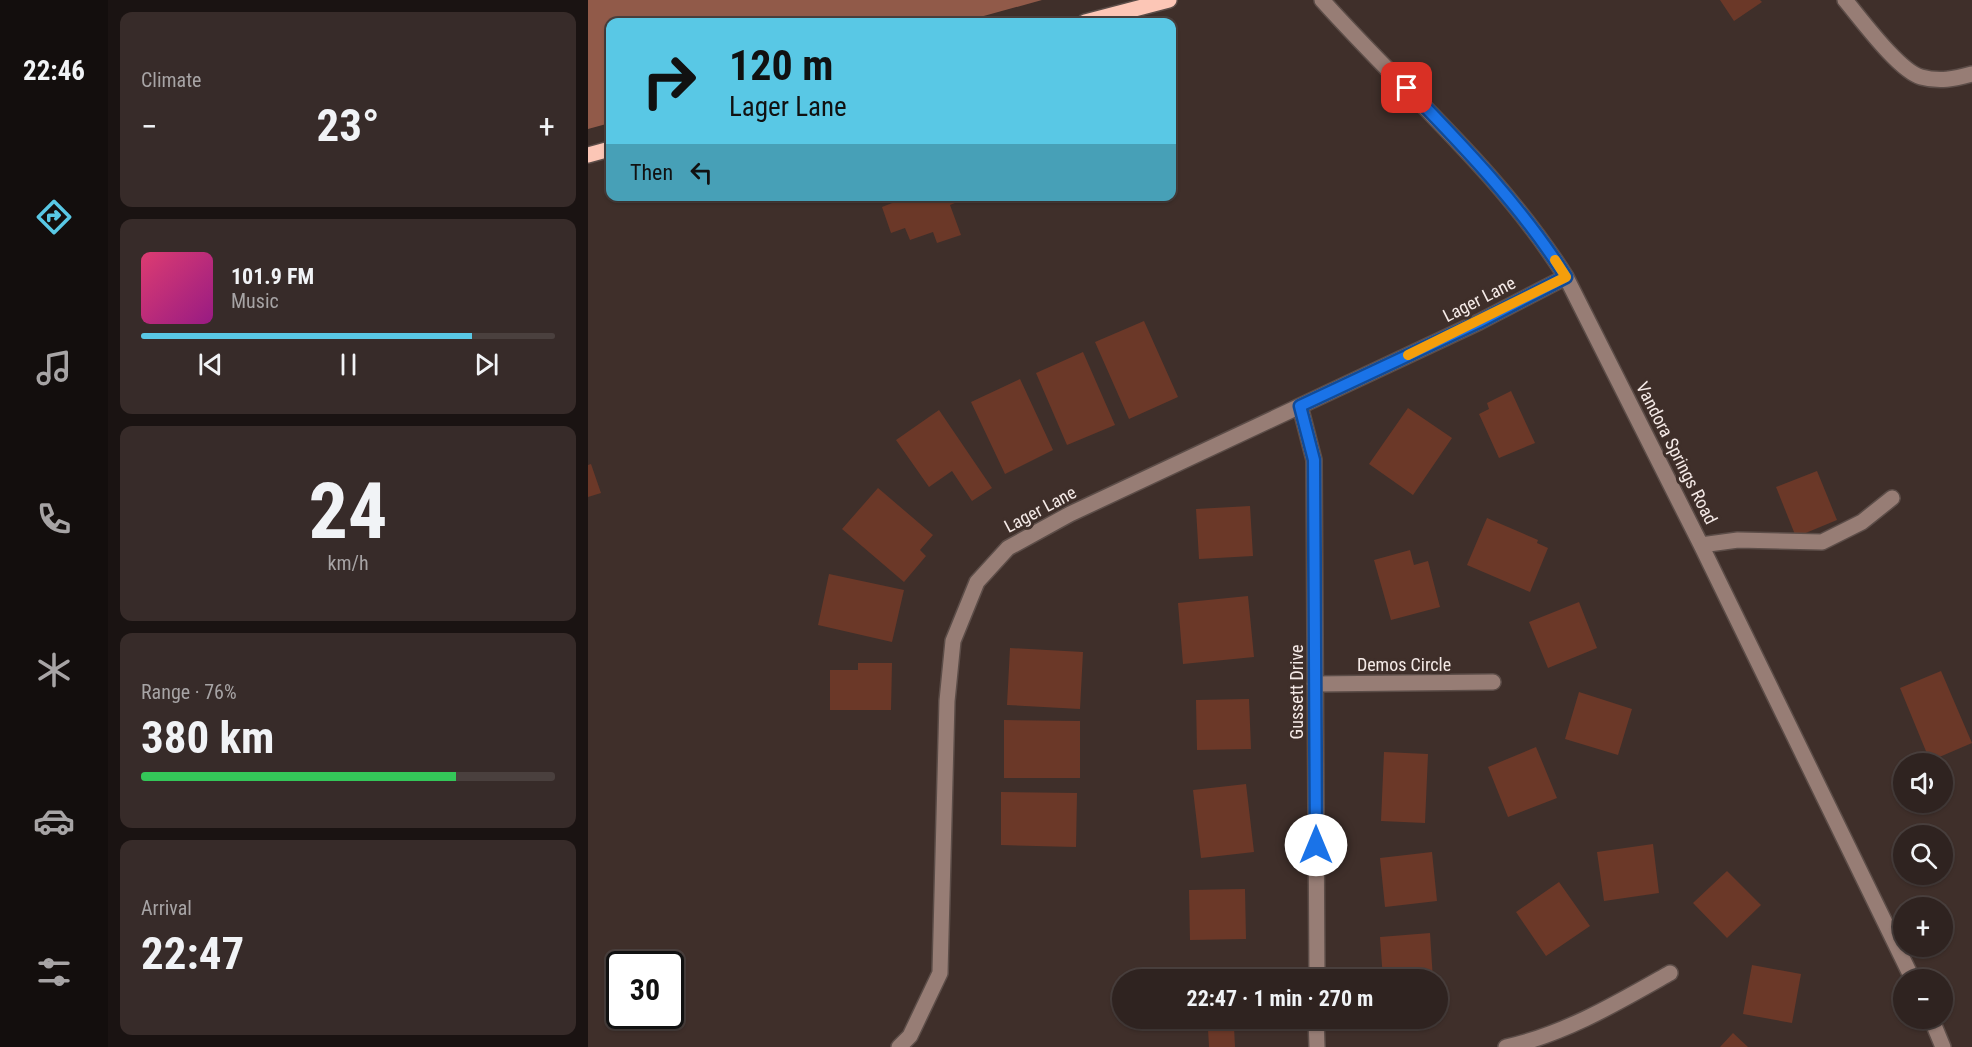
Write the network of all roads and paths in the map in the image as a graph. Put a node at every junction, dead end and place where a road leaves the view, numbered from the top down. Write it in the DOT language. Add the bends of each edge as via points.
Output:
graph roads {
  1 [pos="1169,0"];
  2 [pos="1322,0"];
  3 [pos="1845,0"];
  4 [pos="1100,18"];
  5 [pos="1972,74"];
  6 [pos="606,150"];
  7 [pos="588,155"];
  8 [pos="1566,277"];
  9 [pos="1300,406"];
  10 [pos="1892,498"];
  11 [pos="1701,545"];
  12 [pos="1493,682"];
  13 [pos="1315,684"];
  14 [pos="1317,969"];
  15 [pos="1908,969"];
  16 [pos="1670,973"];
  17 [pos="1316,1029"];
  18 [pos="1936,1029"];
  19 [pos="899,1047"];
  20 [pos="1317,1047"];
  21 [pos="1506,1047"];
  22 [pos="1943,1047"];
  1 -- 4 [label="main road"];
  2 -- 8 [label="street, Vandora Springs Road" via="1507,194"];
  3 -- 5 [label="street" via="1887,51 1919,77 1951,81"];
  6 -- 7 [label="main road"];
  8 -- 9 [label="street, Lager Lane"];
  8 -- 11 [label="street, Vandora Springs Road"];
  9 -- 13 [label="street, Gussett Drive" via="1314,460"];
  9 -- 19 [label="street, Lager Lane" via="1070,514 1008,548 977,582 953,641 947,701 940,973 910,1036"];
  10 -- 11 [label="street" via="1862,522 1822,542 1738,540"];
  11 -- 15 [label="street, Vandora Springs Road"];
  12 -- 13 [label="street, Demos Circle"];
  13 -- 14 [label="street, Gussett Drive"];
  16 -- 21 [label="street" via="1600,1013 1530,1042"];
  17 -- 20 [label="street"];
  18 -- 22 [label="street"];
}
